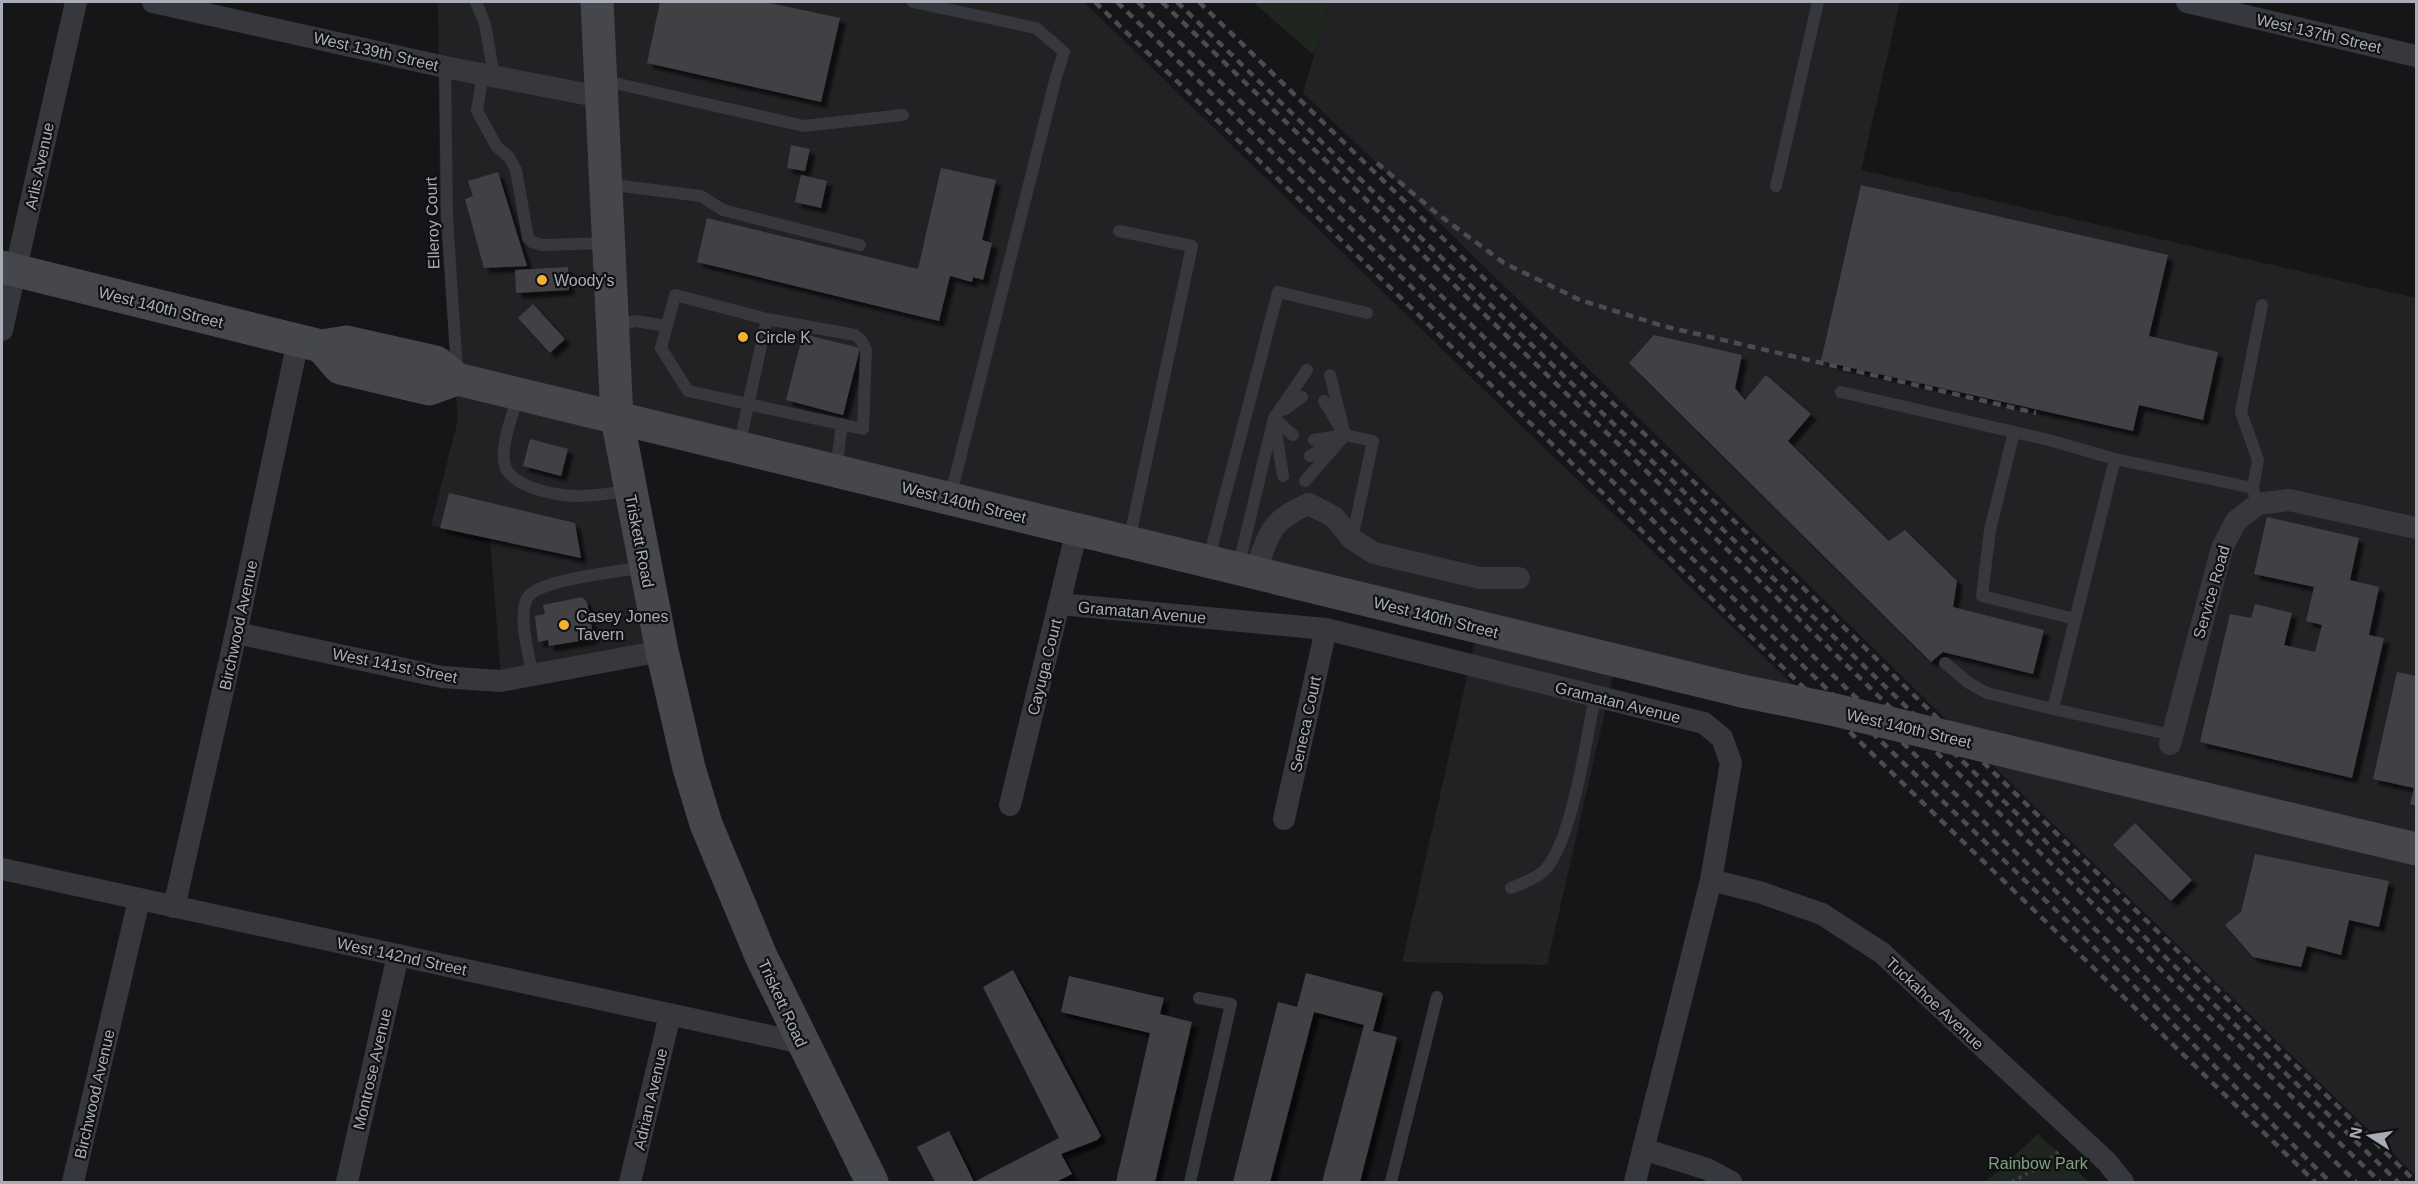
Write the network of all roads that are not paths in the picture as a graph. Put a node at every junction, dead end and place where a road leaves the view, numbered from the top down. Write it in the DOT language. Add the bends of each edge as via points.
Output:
graph roads {
  1 [pos="76,2"];
  2 [pos="153,2"];
  3 [pos="476,2"];
  4 [pos="597,2"];
  5 [pos="913,2"];
  6 [pos="1818,2"];
  7 [pos="2187,2"];
  8 [pos="2416,56"];
  9 [pos="446,67"];
  10 [pos="489,75"];
  11 [pos="600,88"];
  12 [pos="903,116"];
  13 [pos="605,183"];
  14 [pos="1776,186"];
  15 [pos="1119,231"];
  16 [pos="608,243"];
  17 [pos="860,245"];
  18 [pos="9,268"];
  19 [pos="2262,304"];
  20 [pos="1367,314"];
  21 [pos="767,319"];
  22 [pos="667,326"];
  23 [pos="612,328"];
  24 [pos="2,330"];
  25 [pos="309,344"];
  26 [pos="1307,370"];
  27 [pos="1330,375"];
  28 [pos="457,379"];
  29 [pos="1841,392"];
  30 [pos="519,394"];
  31 [pos="748,405"];
  32 [pos="617,418"];
  33 [pos="1274,418"];
  34 [pos="842,424"];
  35 [pos="2014,432"];
  36 [pos="1293,435"];
  37 [pos="1345,435"];
  38 [pos="1314,440"];
  39 [pos="739,448"];
  40 [pos="1288,451"];
  41 [pos="1310,456"];
  42 [pos="2115,459"];
  43 [pos="1284,470"];
  44 [pos="836,471"];
  45 [pos="1306,476"];
  46 [pos="631,491"];
  47 [pos="2255,496"];
  48 [pos="950,499"];
  49 [pos="2416,528"];
  50 [pos="1077,530"];
  51 [pos="1352,539"];
  52 [pos="1128,542"];
  53 [pos="645,567"];
  54 [pos="1234,568"];
  55 [pos="1519,578"];
  56 [pos="1060,604"];
  57 [pos="2075,619"];
  58 [pos="1326,629"];
  59 [pos="236,633"];
  60 [pos="662,651"];
  61 [pos="1945,663"];
  62 [pos="533,675"];
  63 [pos="1595,696"];
  64 [pos="2053,709"];
  65 [pos="2171,740"];
  66 [pos="1010,805"];
  67 [pos="1284,819"];
  68 [pos="2416,849"];
  69 [pos="2,869"];
  70 [pos="1711,880"];
  71 [pos="1511,888"];
  72 [pos="139,900"];
  73 [pos="174,907"];
  74 [pos="398,955"];
  75 [pos="1437,997"];
  76 [pos="1199,998"];
  77 [pos="670,1015"];
  78 [pos="802,1044"];
  79 [pos="1643,1149"];
  80 [pos="73,1182"];
  81 [pos="346,1182"];
  82 [pos="630,1182"];
  83 [pos="872,1182"];
  84 [pos="1190,1182"];
  85 [pos="1391,1182"];
  86 [pos="1635,1182"];
  87 [pos="1731,1182"];
  88 [pos="2123,1182"];
  1 -- 18 [label="street, Arlis Avenue"];
  2 -- 9 [label="street, West 139th Street"];
  3 -- 10 [label="lane" via="485,24"];
  4 -- 11 [label="main road, Triskett Road"];
  5 -- 48 [label="lane" via="1036,28 1064,52"];
  6 -- 14 [label="lane"];
  7 -- 8 [label="street, West 137th Street"];
  9 -- 10 [label="street, West 139th Street"];
  9 -- 28 [label="lane, Elleroy Court" via="447,218"];
  10 -- 11 [label="street, West 139th Street"];
  10 -- 16 [label="lane" via="477,111 497,147 516,170 528,238 542,245"];
  11 -- 12 [label="lane" via="804,126"];
  11 -- 13 [label="main road, Triskett Road"];
  13 -- 16 [label="main road, Triskett Road"];
  13 -- 17 [label="lane" via="701,196 723,210"];
  15 -- 52 [label="lane" via="1192,246"];
  16 -- 23 [label="main road, Triskett Road"];
  18 -- 24 [label="street, Arlis Avenue"];
  18 -- 25 [label="main road, West 140th Street"];
  19 -- 47 [label="lane" via="2241,412 2258,460"];
  20 -- 54 [label="lane" via="1278,292"];
  21 -- 22 [label="lane" via="675,295"];
  21 -- 31 [label="lane"];
  21 -- 34 [label="lane" via="855,335 861,340 866,350 863,429"];
  22 -- 23 [label="lane" via="635,321"];
  22 -- 31 [label="lane" via="662,348 688,391"];
  23 -- 32 [label="main road, Triskett Road"];
  25 -- 28 [label="main road" via="340,368 429,389"];
  25 -- 59 [label="street, Birchwood Avenue"];
  26 -- 33 [label="lane"];
  27 -- 37 [label="lane"];
  28 -- 30 [label="main road, West 140th Street"];
  29 -- 35 [label="lane"];
  30 -- 32 [label="main road, West 140th Street"];
  30 -- 46 [label="lane" via="507,435 503,461 506,473 558,495"];
  31 -- 34 [label="lane"];
  31 -- 39 [label="lane"];
  32 -- 39 [label="main road, West 140th Street"];
  32 -- 46 [label="main road, Triskett Road"];
  33 -- 33 [label="lane" via="1302,397"];
  33 -- 36 [label="lane"];
  33 -- 40 [label="lane"];
  33 -- 43 [label="lane"];
  33 -- 54 [label="lane"];
  34 -- 44 [label="lane"];
  35 -- 42 [label="lane"];
  35 -- 57 [label="lane" via="1990,530 1982,596"];
  37 -- 37 [label="lane" via="1323,402"];
  37 -- 38 [label="lane"];
  37 -- 41 [label="lane"];
  37 -- 45 [label="lane"];
  37 -- 51 [label="lane" via="1373,441"];
  39 -- 44 [label="main road, West 140th Street"];
  42 -- 47 [label="lane"];
  42 -- 57 [label="lane"];
  44 -- 48 [label="main road, West 140th Street"];
  46 -- 53 [label="main road, Triskett Road"];
  47 -- 49 [label="street"];
  47 -- 65 [label="street, Service Road" via="2235,521 2222,548"];
  48 -- 50 [label="main road, West 140th Street"];
  50 -- 52 [label="main road, West 140th Street"];
  50 -- 56 [label="street, Cayuga Court"];
  51 -- 54 [label="street" via="1334,517 1309,504 1270,528"];
  51 -- 55 [label="street" via="1374,553 1427,566 1480,578"];
  52 -- 54 [label="main road, West 140th Street"];
  53 -- 60 [label="main road, Triskett Road"];
  53 -- 62 [label="lane" via="564,580 533,591 524,608"];
  54 -- 68 [label="main road, West 140th Street, bridge"];
  56 -- 58 [label="street, Gramatan Avenue"];
  56 -- 66 [label="street, Cayuga Court"];
  57 -- 64 [label="lane"];
  58 -- 63 [label="street, Gramatan Avenue"];
  58 -- 67 [label="street, Seneca Court"];
  59 -- 62 [label="street, West 141st Street" via="442,677 500,681"];
  59 -- 73 [label="street, Birchwood Avenue"];
  60 -- 62 [label="street, West 141st Street"];
  60 -- 78 [label="main road, Triskett Road" via="706,824"];
  61 -- 64 [label="lane" via="1987,693"];
  63 -- 70 [label="street, Gramatan Avenue" via="1704,723 1722,738 1731,764"];
  63 -- 71 [label="lane" via="1563,836 1541,874"];
  64 -- 65 [label="lane"];
  69 -- 72 [label="street, West 142nd Street"];
  70 -- 79 [label="street, Gramatan Avenue"];
  70 -- 88 [label="street, Tuckahoe Avenue" via="1822,914 1882,953 2107,1162"];
  72 -- 73 [label="street, West 142nd Street"];
  72 -- 80 [label="street, Birchwood Avenue"];
  73 -- 74 [label="street, West 142nd Street"];
  74 -- 77 [label="street, West 142nd Street"];
  74 -- 81 [label="street, Montrose Avenue"];
  75 -- 85 [label="lane"];
  76 -- 84 [label="lane" via="1231,1004"];
  77 -- 78 [label="street, West 142nd Street"];
  77 -- 82 [label="street, Adrian Avenue"];
  78 -- 83 [label="main road, Triskett Road"];
  79 -- 86 [label="street, Gramatan Avenue"];
  79 -- 87 [label="street" via="1707,1169"];
}
